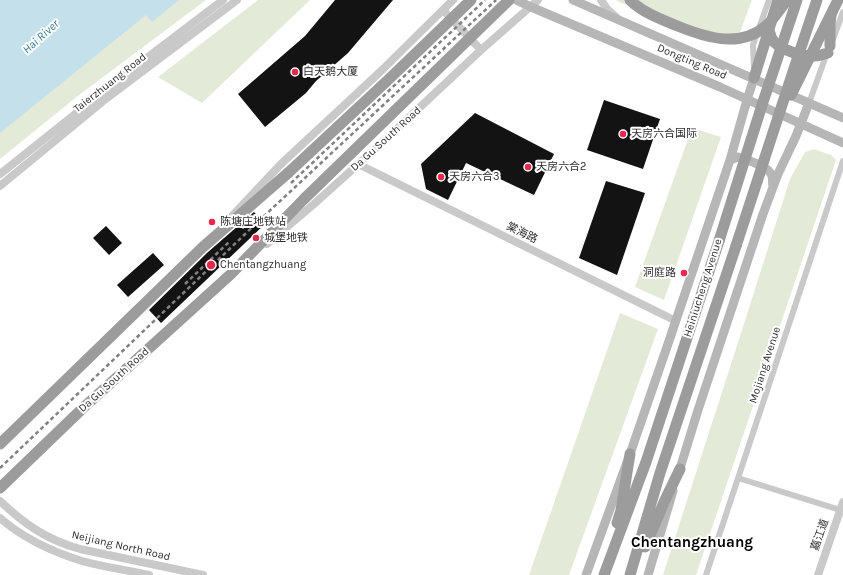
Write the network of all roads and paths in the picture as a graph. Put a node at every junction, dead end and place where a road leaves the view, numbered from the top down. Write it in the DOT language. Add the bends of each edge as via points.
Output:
graph roads {
  1 [pos="223,0"];
  2 [pos="236,0"];
  3 [pos="453,0"];
  4 [pos="471,0"];
  5 [pos="509,0"];
  6 [pos="516,0"];
  7 [pos="538,0"];
  8 [pos="573,0"];
  9 [pos="601,0"];
  10 [pos="630,0"];
  11 [pos="768,0"];
  12 [pos="778,0"];
  13 [pos="786,0"];
  14 [pos="797,0"];
  15 [pos="817,0"];
  16 [pos="833,0"];
  17 [pos="838,0"];
  18 [pos="531,7"];
  19 [pos="443,10"];
  20 [pos="843,12"];
  21 [pos="617,19"];
  22 [pos="769,30"];
  23 [pos="481,50"];
  24 [pos="829,50"];
  25 [pos="754,78"];
  26 [pos="747,100"];
  27 [pos="809,103"];
  28 [pos="843,118"];
  29 [pos="777,124"];
  30 [pos="800,124"];
  31 [pos="843,143"];
  32 [pos="730,160"];
  33 [pos="843,161"];
  34 [pos="358,164"];
  35 [pos="0,174"];
  36 [pos="0,186"];
  37 [pos="773,188"];
  38 [pos="203,247"];
  39 [pos="231,274"];
  40 [pos="676,321"];
  41 [pos="0,444"];
  42 [pos="630,454"];
  43 [pos="680,469"];
  44 [pos="738,478"];
  45 [pos="0,488"];
  46 [pos="0,501"];
  47 [pos="843,502"];
  48 [pos="842,511"];
  49 [pos="0,518"];
  50 [pos="149,575"];
  51 [pos="203,575"];
  52 [pos="586,575"];
  53 [pos="604,575"];
  54 [pos="631,575"];
  55 [pos="648,575"];
  56 [pos="706,575"];
  57 [pos="818,575"];
  1 -- 35 [label="street, Taierzhuang Road"];
  2 -- 36 [label="street, Taierzhuang Road" via="107,98"];
  3 -- 19 [label="street"];
  4 -- 38 [label="highway, bridge" via="288,173"];
  5 -- 39 [label="highway, Da Gu South Road, bridge" via="305,198"];
  6 -- 18 [label="main road"];
  7 -- 18 [label="street, Da Gu South Road"];
  8 -- 21 [label="main road, Dongting Road"];
  9 -- 21 [label="street"];
  10 -- 13 [label="highway, bridge" via="654,16 690,31 715,38 733,39 752,35 764,28"];
  11 -- 25 [label="street" via="753,45"];
  12 -- 22 [label="highway"];
  14 -- 53 [label="highway, Heiniucheng Avenue, bridge" via="646,462"];
  15 -- 29 [label="highway, Heiniucheng Avenue, bridge"];
  16 -- 24 [label="highway"];
  17 -- 29 [label="highway, bridge"];
  18 -- 23 [label="street, Da Gu South Road"];
  18 -- 26 [label="main road, Dongting Road"];
  19 -- 23 [label="street"];
  19 -- 38 [label="street" via="282,164"];
  20 -- 24 [label="street"];
  21 -- 25 [label="main road, Dongting Road"];
  22 -- 24 [label="highway" via="772,40 787,51 816,56"];
  22 -- 25 [label="highway"];
  23 -- 34 [label="street, Da Gu South Road"];
  24 -- 27 [label="street"];
  25 -- 26 [label="main road, Heiniucheng Avenue"];
  25 -- 27 [label="main road, Dongting Road"];
  26 -- 30 [label="main road, Dongting Road"];
  26 -- 32 [label="main road, Heiniucheng Avenue"];
  27 -- 28 [label="main road, Dongting Road"];
  27 -- 30 [label="main road"];
  29 -- 54 [label="highway, Heiniucheng Avenue, bridge" via="660,473"];
  30 -- 31 [label="main road, Dongting Road"];
  30 -- 37 [label="main road"];
  32 -- 37 [label="main road" via="738,157 768,170 772,176"];
  32 -- 40 [label="main road, Heiniucheng Avenue"];
  33 -- 44 [label="street, Mojiang Avenue"];
  34 -- 39 [label="street, Da Gu South Road"];
  34 -- 40 [label="street, 棠海路"];
  37 -- 43 [label="main road"];
  38 -- 41 [label="highway"];
  39 -- 45 [label="highway, Da Gu South Road" via="83,408"];
  40 -- 42 [label="main road, Heiniucheng Avenue"];
  42 -- 52 [label="main road, Heiniucheng Avenue"];
  42 -- 53 [label="highway" via="621,510"];
  43 -- 54 [label="highway"];
  43 -- 55 [label="main road"];
  44 -- 48 [label="street"];
  44 -- 56 [label="street, Mojiang Avenue"];
  46 -- 51 [label="street, Neijiang North Road" via="31,527 65,544"];
  47 -- 48 [label="street, 嘉江道"];
  48 -- 57 [label="street, 嘉江道"];
  49 -- 50 [label="street, Neijiang North Road" via="26,537 52,550 83,561"];
}
